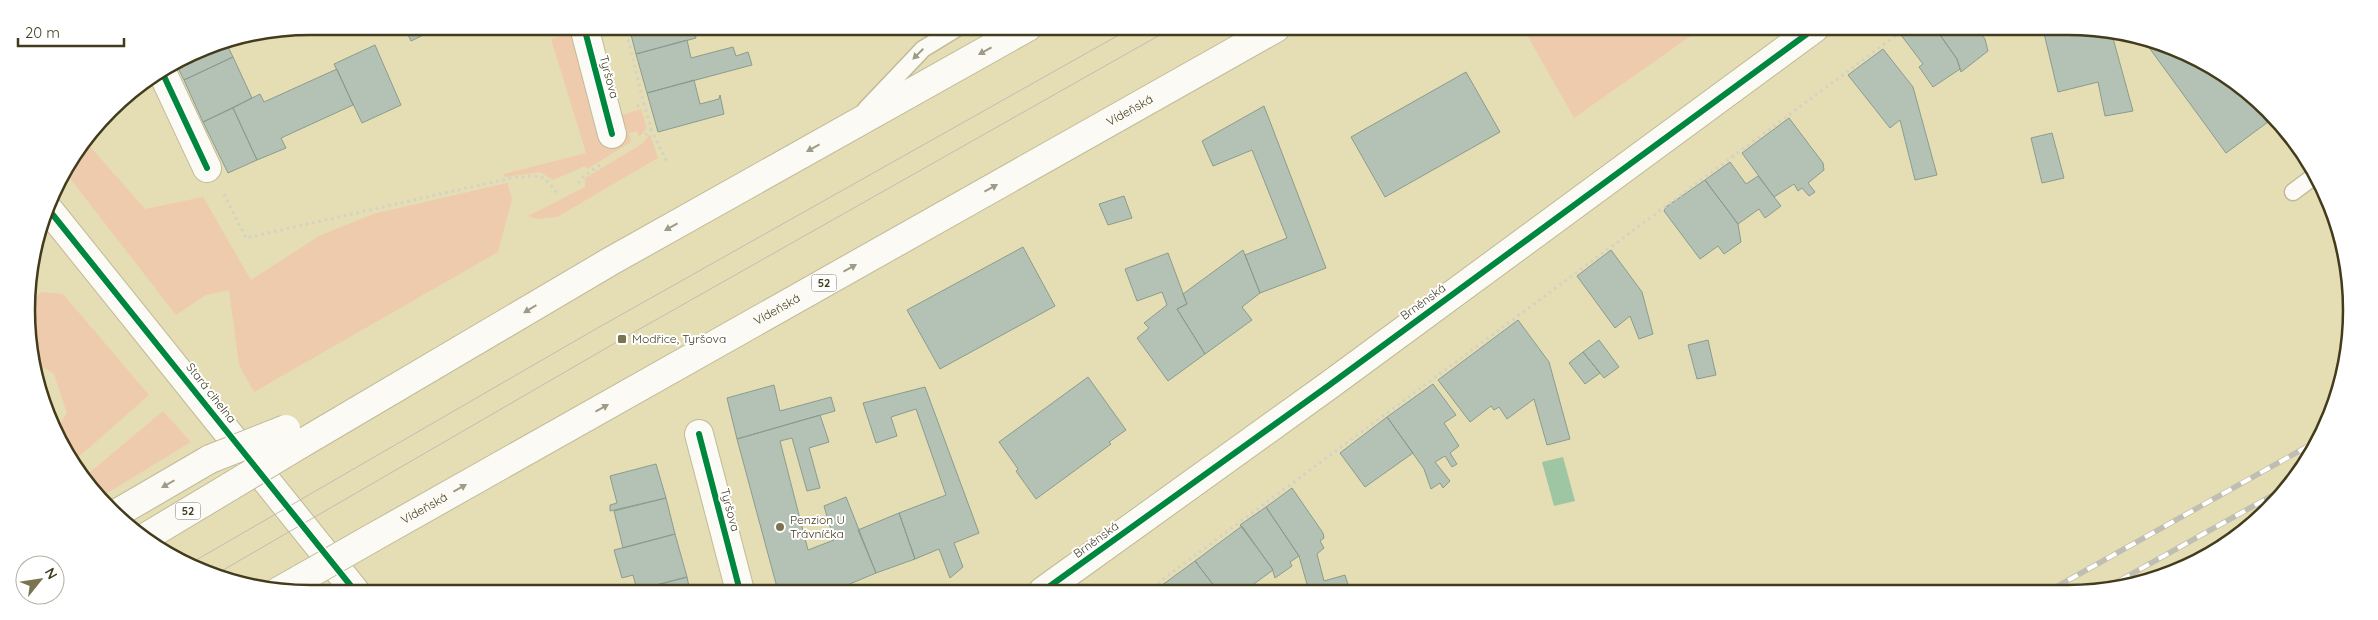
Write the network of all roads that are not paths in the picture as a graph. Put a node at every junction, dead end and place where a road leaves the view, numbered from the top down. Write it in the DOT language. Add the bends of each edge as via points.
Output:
graph roads {
  1 [pos="586,35"];
  2 [pos="945,35"];
  3 [pos="1014,35"];
  4 [pos="1264,35"];
  5 [pos="1805,35"];
  6 [pos="164,77"];
  7 [pos="847,129"];
  8 [pos="612,134"];
  9 [pos="207,168"];
  10 [pos="2310,179"];
  11 [pos="2293,192"];
  12 [pos="53,215"];
  13 [pos="698,434"];
  14 [pos="293,437"];
  15 [pos="122,510"];
  16 [pos="150,534"];
  17 [pos="291,584"];
  18 [pos="350,585"];
  19 [pos="738,585"];
  20 [pos="1051,585"];
  1 -- 8 [label="main road, Tyršova"];
  2 -- 7 [label="lane, one-way" via="923,48"];
  3 -- 7 [label="main road, 52, one-way"];
  17 -- 4 [label="main road, Vídeňská / 52, one-way, bridge"];
  5 -- 20 [label="main road, Brněnská"];
  6 -- 9 [label="main road"];
  7 -- 14 [label="main road, 52, one-way" via="611,261 376,400"];
  10 -- 11 [label="lane"];
  12 -- 18 [label="main road, Stará cihelna"];
  13 -- 19 [label="main road, Tyršova"];
  14 -- 15 [label="main road, one-way, bridge" via="210,460"];
  14 -- 16 [label="main road, 52, bridge" via="231,486"];
}
